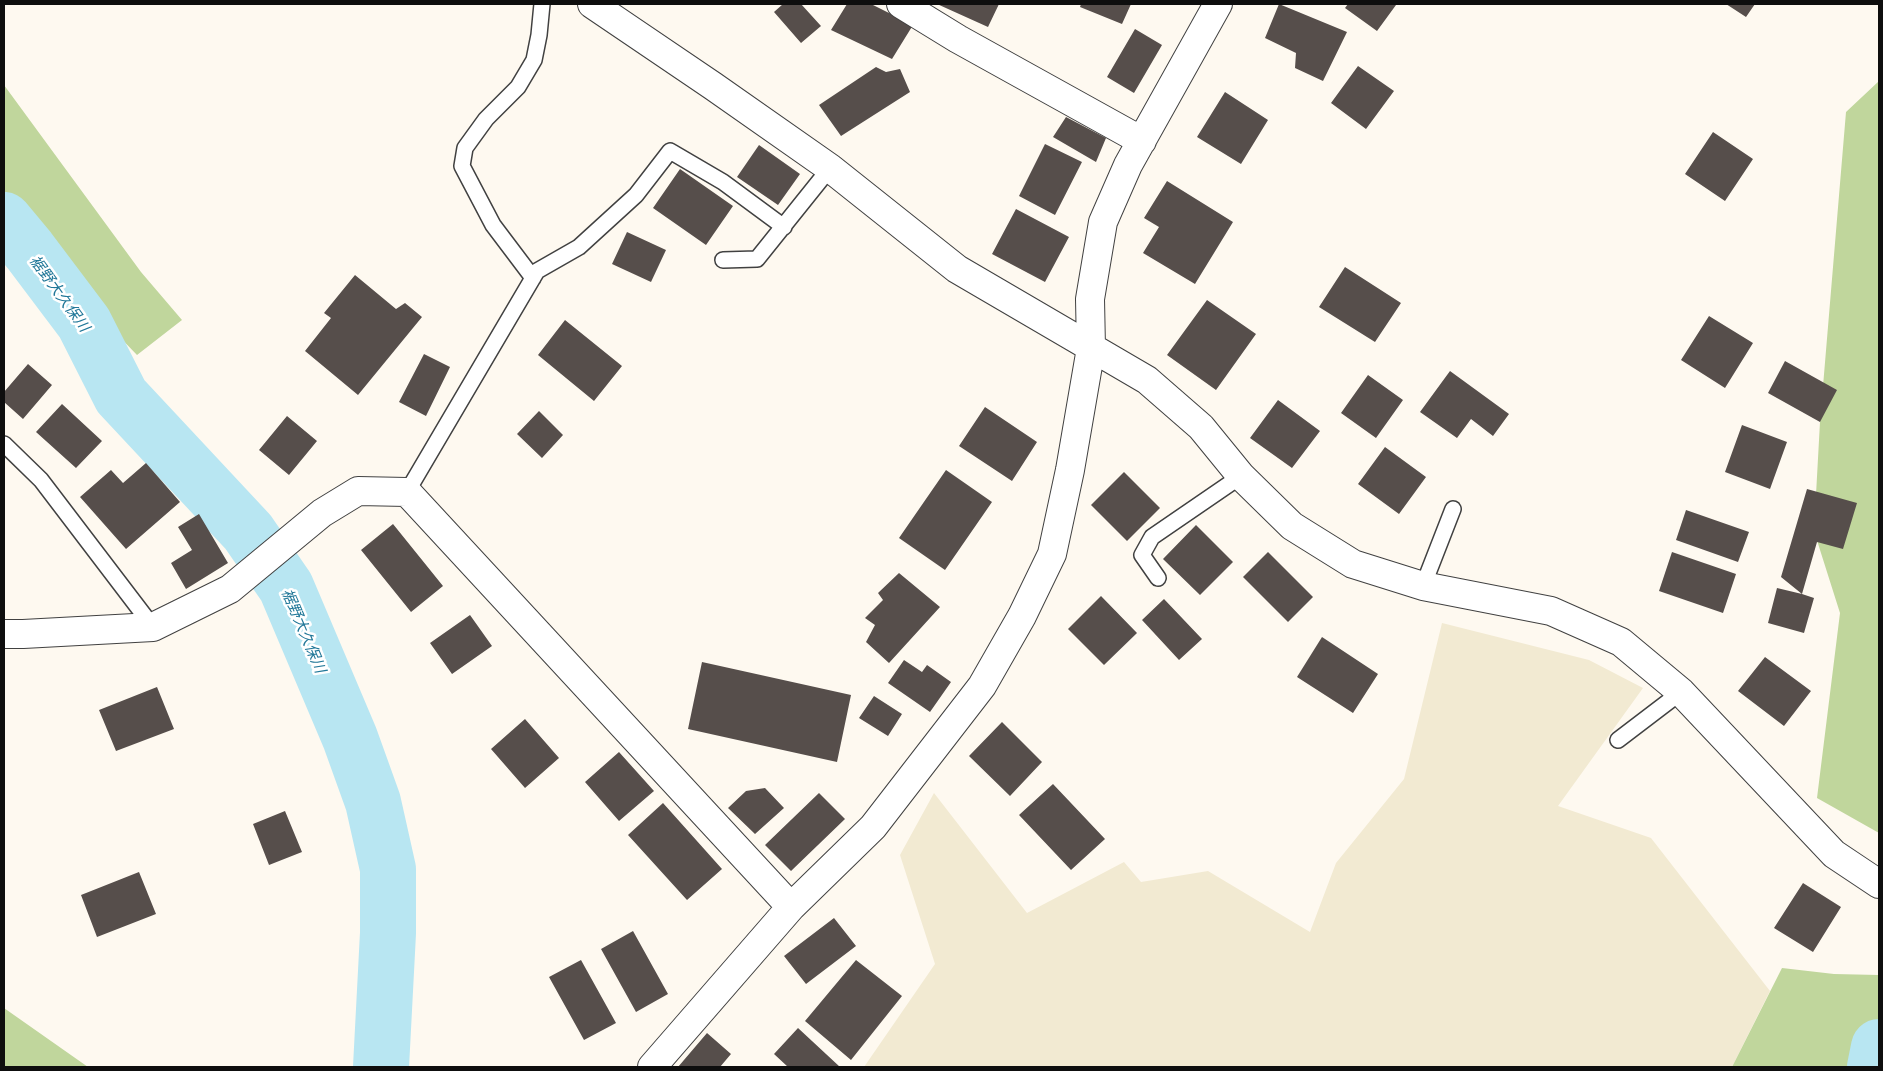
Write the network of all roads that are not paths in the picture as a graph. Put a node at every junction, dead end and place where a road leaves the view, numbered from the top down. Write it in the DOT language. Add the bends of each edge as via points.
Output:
graph roads {
  1 [pos="542,4"];
  2 [pos="592,4"];
  3 [pos="901,4"];
  4 [pos="1218,4"];
  5 [pos="1142,141"];
  6 [pos="830,168"];
  7 [pos="784,226"];
  8 [pos="723,260"];
  9 [pos="533,278"];
  10 [pos="1091,348"];
  11 [pos="4,444"];
  12 [pos="1241,476"];
  13 [pos="407,492"];
  14 [pos="1453,509"];
  15 [pos="1158,578"];
  16 [pos="1423,586"];
  17 [pos="153,627"];
  18 [pos="4,634"];
  19 [pos="1681,692"];
  20 [pos="1618,740"];
  21 [pos="1879,884"];
  22 [pos="791,907"];
  23 [pos="652,1067"];
  1 -- 9 [label="lane" via="534,60 518,87 486,119 465,148 462,166 493,225"];
  2 -- 6 [label="street"];
  3 -- 5 [label="street"];
  4 -- 5 [label="street"];
  5 -- 10 [label="street" via="1103,222 1090,299"];
  6 -- 7 [label="lane"];
  6 -- 10 [label="street" via="957,269"];
  7 -- 8 [label="lane" via="758,259"];
  7 -- 9 [label="lane" via="723,182 670,151 636,195 579,247 537,272"];
  9 -- 13 [label="lane"];
  10 -- 12 [label="street" via="1147,380 1201,427"];
  10 -- 22 [label="street" via="1052,554 1022,616 982,686 873,827"];
  11 -- 17 [label="lane" via="41,480"];
  12 -- 15 [label="lane" via="1152,537 1142,555"];
  12 -- 16 [label="street" via="1292,526 1353,564"];
  13 -- 17 [label="street" via="358,491 322,513 230,589"];
  13 -- 22 [label="street"];
  14 -- 16 [label="lane"];
  16 -- 19 [label="street" via="1551,611 1621,642"];
  17 -- 18 [label="street"];
  19 -- 20 [label="lane"];
  19 -- 21 [label="street" via="1834,854"];
  22 -- 23 [label="street"];
}
